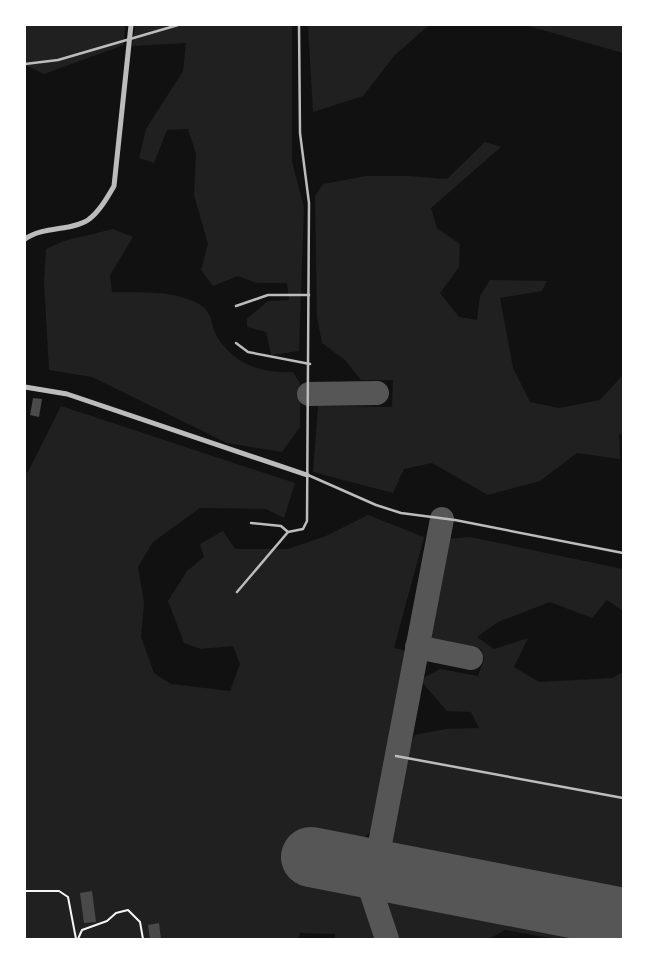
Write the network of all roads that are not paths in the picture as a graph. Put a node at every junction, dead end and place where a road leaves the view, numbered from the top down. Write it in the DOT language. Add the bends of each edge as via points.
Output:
graph roads {
  1 [pos="131,25"];
  2 [pos="178,25"];
  3 [pos="299,25"];
  4 [pos="129,38"];
  5 [pos="25,64"];
  6 [pos="25,239"];
  7 [pos="310,294"];
  8 [pos="236,306"];
  9 [pos="236,343"];
  10 [pos="310,364"];
  11 [pos="25,386"];
  12 [pos="307,474"];
  13 [pos="251,523"];
  14 [pos="288,532"];
  15 [pos="623,553"];
  16 [pos="237,592"];
  17 [pos="396,756"];
  18 [pos="623,798"];
  1 -- 4 [label="street"];
  2 -- 4 [label="lane"];
  3 -- 7 [label="lane" via="300,132 309,203"];
  4 -- 5 [label="lane" via="58,60"];
  4 -- 6 [label="street" via="114,186 107,199 86,221 45,230"];
  7 -- 8 [label="lane" via="268,295"];
  7 -- 10 [label="lane"];
  9 -- 10 [label="lane" via="248,352"];
  10 -- 12 [label="lane"];
  11 -- 12 [label="street" via="67,394"];
  12 -- 14 [label="lane" via="307,521 303,529"];
  12 -- 15 [label="lane" via="376,505 401,512"];
  13 -- 14 [label="lane" via="281,526"];
  14 -- 16 [label="lane"];
  17 -- 18 [label="lane"];
}
